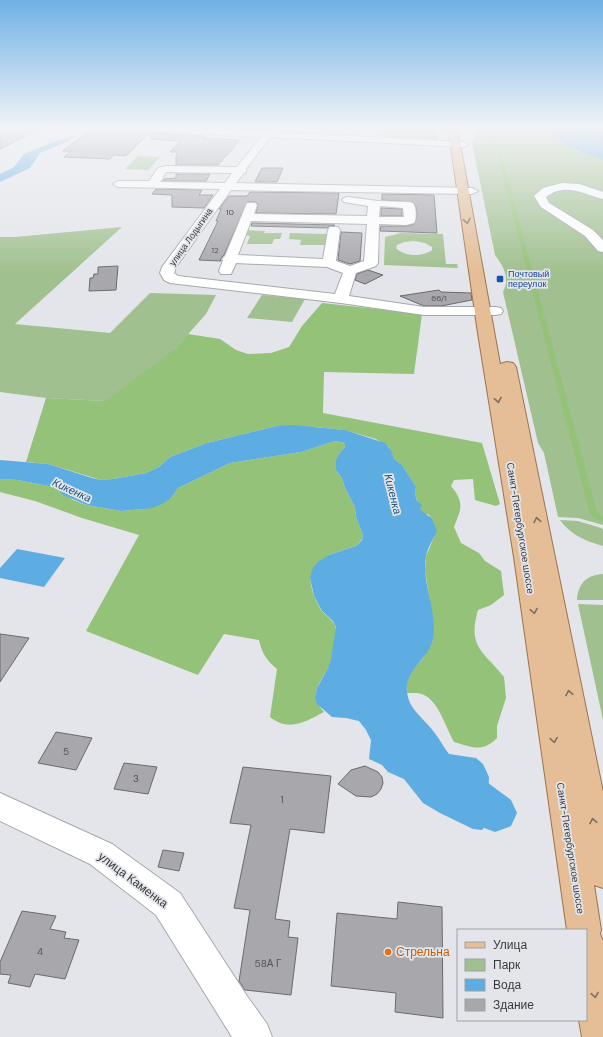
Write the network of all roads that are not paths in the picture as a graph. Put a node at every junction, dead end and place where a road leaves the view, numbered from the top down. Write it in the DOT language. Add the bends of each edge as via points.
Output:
graph roads {
  1 [pos="157,175"];
  2 [pos="238,175"];
  3 [pos="464,175"];
  4 [pos="118,184"];
  5 [pos="147,185"];
  6 [pos="228,187"];
  7 [pos="467,191"];
  8 [pos="256,193"];
  9 [pos="197,196"];
  10 [pos="603,196"];
  11 [pos="367,197"];
  12 [pos="244,222"];
  13 [pos="373,226"];
  14 [pos="334,230"];
  15 [pos="603,248"];
  16 [pos="230,259"];
  17 [pos="329,263"];
  18 [pos="350,271"];
  19 [pos="217,288"];
  20 [pos="340,299"];
  21 [pos="489,311"];
  22 [pos="535,557"];
  23 [pos="0,806"];
  24 [pos="603,873"];
  25 [pos="584,929"];
  26 [pos="587,949"];
  27 [pos="254,1037"];
  28 [pos="601,1037"];
  1 -- 5 [label="street"];
  2 -- 6 [label="street, улица Лодыгина"];
  3 -- 7 [label="main road, Санкт-Петербургское шоссе"];
  4 -- 5 [label="street"];
  5 -- 6 [label="street"];
  5 -- 9 [label="street" via="137,193 143,196"];
  6 -- 8 [label="street"];
  6 -- 19 [label="street, улица Лодыгина" via="167,273 175,280"];
  7 -- 11 [label="street"];
  7 -- 21 [label="main road, Санкт-Петербургское шоссе"];
  8 -- 11 [label="street"];
  8 -- 12 [label="street"];
  10 -- 15 [label="street" via="592,190 574,186 556,187 540,196 545,204 589,233"];
  11 -- 13 [label="street"];
  11 -- 13 [label="street" via="409,205 410,220"];
  12 -- 13 [label="street"];
  12 -- 14 [label="street"];
  12 -- 16 [label="street"];
  13 -- 14 [label="street"];
  13 -- 18 [label="street" via="371,263"];
  14 -- 17 [label="street"];
  16 -- 17 [label="street"];
  16 -- 19 [label="street"];
  17 -- 18 [label="street"];
  18 -- 20 [label="street"];
  19 -- 20 [label="street"];
  20 -- 21 [label="street" via="424,311"];
  21 -- 22 [label="main road, Санкт-Петербургское шоссе"];
  24 -- 22 [label="main road, Санкт-Петербургское шоссе, one-way"];
  22 -- 25 [label="main road, Санкт-Петербургское шоссе, one-way"];
  23 -- 27 [label="street, улица Каменка" via="101,854 168,904"];
  26 -- 28 [label="main road, one-way"];
}
